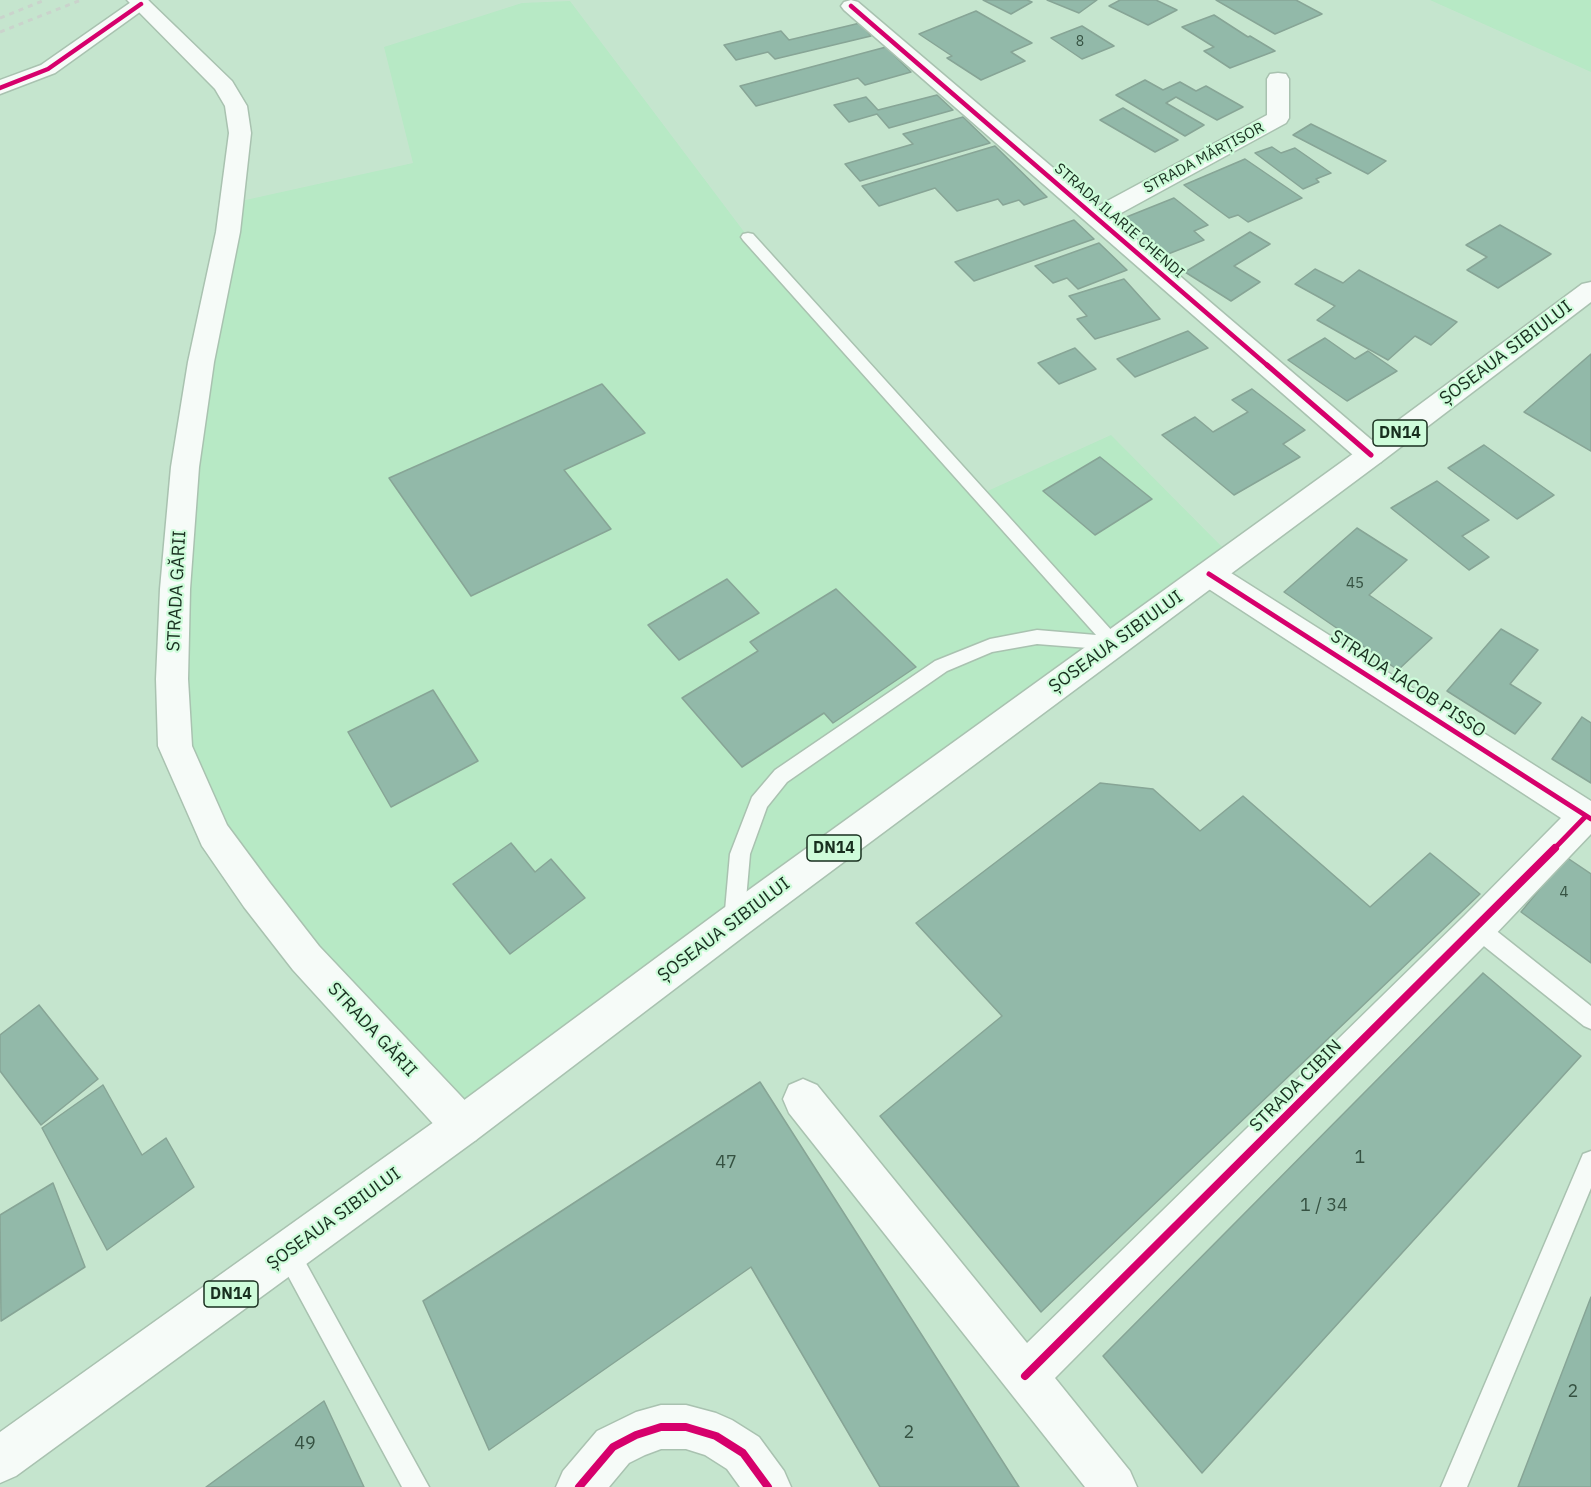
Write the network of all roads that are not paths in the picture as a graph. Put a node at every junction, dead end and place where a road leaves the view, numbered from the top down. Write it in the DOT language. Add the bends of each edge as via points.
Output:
graph roads {
  1 [pos="139,2"];
  2 [pos="851,6"];
  3 [pos="1278,79"];
  4 [pos="0,88"];
  5 [pos="1096,217"];
  6 [pos="748,237"];
  7 [pos="1591,290"];
  8 [pos="1371,455"];
  9 [pos="1209,574"];
  10 [pos="1114,643"];
  11 [pos="1588,817"];
  12 [pos="734,922"];
  13 [pos="1477,928"];
  14 [pos="1591,1019"];
  15 [pos="803,1099"];
  16 [pos="462,1126"];
  17 [pos="1591,1162"];
  18 [pos="288,1253"];
  19 [pos="1025,1376"];
  20 [pos="0,1460"];
  21 [pos="416,1487"];
  22 [pos="579,1487"];
  23 [pos="768,1487"];
  24 [pos="1114,1487"];
  25 [pos="1454,1487"];
  1 -- 4 [label="main road" via="48,69"];
  1 -- 16 [label="main road, STRADA GĂRII" via="224,86 236,106 240,133 228,232 201,362 185,467 175,589 175,746 214,835 257,895 306,958"];
  2 -- 5 [label="main road, STRADA ILARIE CHENDI"];
  3 -- 5 [label="main road, STRADA MĂRȚISOR" via="1278,118"];
  5 -- 8 [label="main road, STRADA ILARIE CHENDI"];
  6 -- 10 [label="lane"];
  7 -- 8 [label="main road, ȘOSEAUA SIBIULUI / DN14"];
  8 -- 9 [label="main road, ȘOSEAUA SIBIULUI / DN14"];
  9 -- 10 [label="main road, ȘOSEAUA SIBIULUI / DN14"];
  9 -- 11 [label="main road, STRADA IACOB PISSO"];
  10 -- 12 [label="main road, ȘOSEAUA SIBIULUI / DN14"];
  10 -- 12 [label="lane" via="1036,637 990,646 941,666 781,776 759,803 740,854"];
  11 -- 13 [label="main road, STRADA CIBIN"];
  12 -- 16 [label="main road, ȘOSEAUA SIBIULUI / DN14"];
  13 -- 14 [label="lane"];
  13 -- 19 [label="main road, STRADA CIBIN"];
  15 -- 19 [label="main road"];
  16 -- 18 [label="main road, ȘOSEAUA SIBIULUI / DN14"];
  17 -- 25 [label="lane"];
  18 -- 20 [label="main road, ȘOSEAUA SIBIULUI / DN14"];
  18 -- 21 [label="lane"];
  19 -- 24 [label="main road"];
  22 -- 23 [label="main road" via="613,1447 661,1427 686,1427 716,1436 743,1453"];
}
